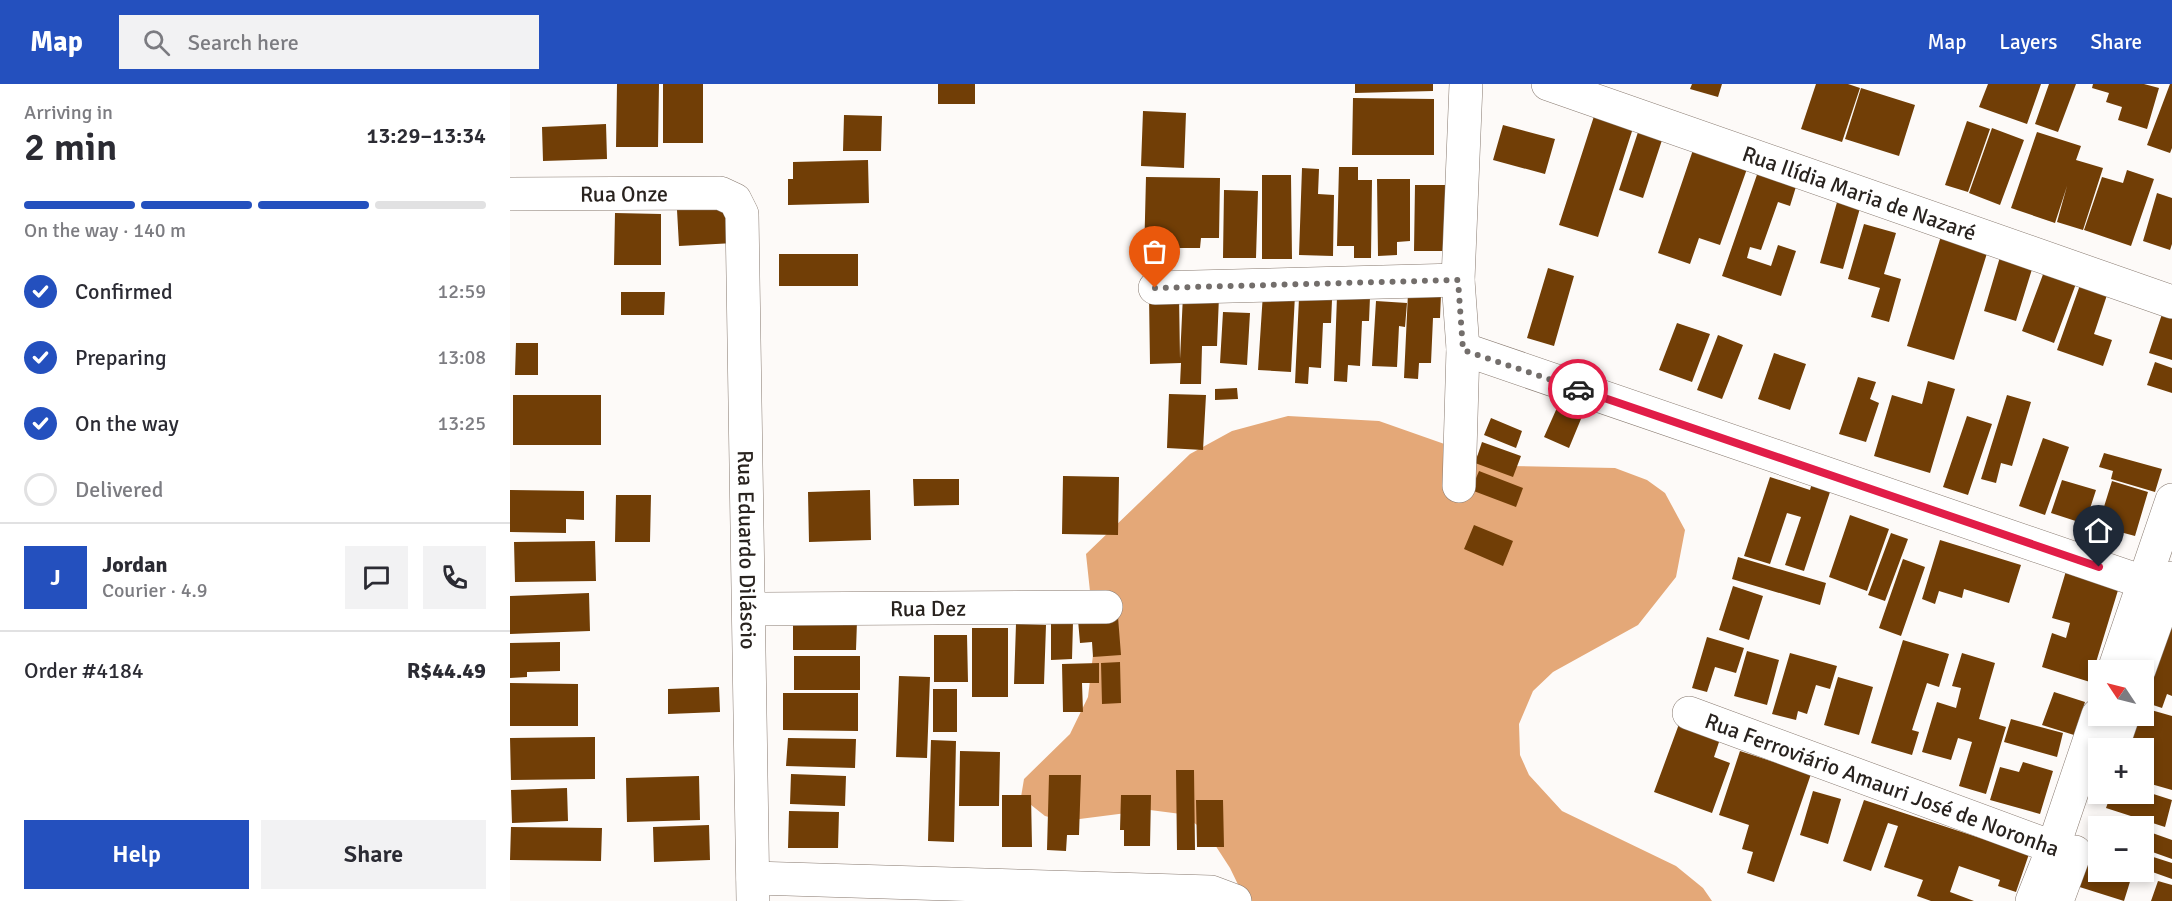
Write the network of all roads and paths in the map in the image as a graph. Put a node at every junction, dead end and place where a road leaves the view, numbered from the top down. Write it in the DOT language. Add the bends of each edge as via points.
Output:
graph roads {
  1 [pos="1466,84"];
  2 [pos="1548,84"];
  3 [pos="510,194"];
  4 [pos="735,200"];
  5 [pos="1458,280"];
  6 [pos="1155,288"];
  7 [pos="2172,302"];
  8 [pos="1463,350"];
  9 [pos="1459,486"];
  10 [pos="2172,500"];
  11 [pos="2164,586"];
  12 [pos="1106,607"];
  13 [pos="750,609"];
  14 [pos="2120,660"];
  15 [pos="2142,660"];
  16 [pos="1689,713"];
  17 [pos="2095,726"];
  18 [pos="2089,804"];
  19 [pos="2064,851"];
  20 [pos="753,890"];
  21 [pos="1235,901"];
  22 [pos="2032,901"];
  23 [pos="2057,901"];
  1 -- 5 [label="street"];
  2 -- 7 [label="street, Rua Ilídia Maria de Nazaré"];
  3 -- 4 [label="street, Rua Onze" via="720,193"];
  4 -- 13 [label="street, Rua Eduardo Diláscio" via="742,214"];
  5 -- 6 [label="street"];
  5 -- 8 [label="street"];
  8 -- 9 [label="street"];
  8 -- 11 [label="street"];
  10 -- 11 [label="street"];
  11 -- 14 [label="street"];
  11 -- 15 [label="street"];
  12 -- 13 [label="street, Rua Dez"];
  13 -- 20 [label="street, Rua Eduardo Diláscio"];
  16 -- 19 [label="street, Rua Ferroviário Amauri José de Noronha"];
  17 -- 19 [label="street"];
  18 -- 19 [label="street"];
  19 -- 22 [label="street"];
  19 -- 23 [label="street"];
  20 -- 21 [label="street" via="1211,892"];
}
